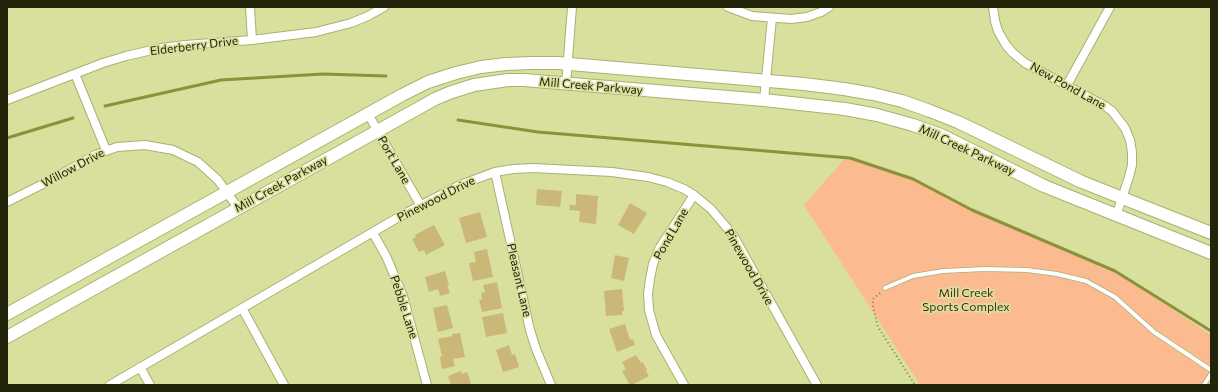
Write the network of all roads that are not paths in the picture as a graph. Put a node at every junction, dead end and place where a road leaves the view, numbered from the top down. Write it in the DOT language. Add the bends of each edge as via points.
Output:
graph roads {
  1 [pos="250,7"];
  2 [pos="384,7"];
  3 [pos="572,7"];
  4 [pos="728,7"];
  5 [pos="829,7"];
  6 [pos="992,7"];
  7 [pos="1110,7"];
  8 [pos="772,18"];
  9 [pos="252,40"];
  10 [pos="568,64"];
  11 [pos="75,74"];
  12 [pos="766,81"];
  13 [pos="566,84"];
  14 [pos="1067,85"];
  15 [pos="7,100"];
  16 [pos="764,100"];
  17 [pos="368,114"];
  18 [pos="377,130"];
  19 [pos="106,150"];
  20 [pos="495,172"];
  21 [pos="227,192"];
  22 [pos="694,195"];
  23 [pos="1122,198"];
  24 [pos="7,202"];
  25 [pos="421,206"];
  26 [pos="238,208"];
  27 [pos="1116,216"];
  28 [pos="1211,232"];
  29 [pos="373,233"];
  30 [pos="1211,253"];
  31 [pos="885,288"];
  32 [pos="242,308"];
  33 [pos="7,314"];
  34 [pos="7,337"];
  35 [pos="140,367"];
  36 [pos="1211,370"];
  37 [pos="1211,374"];
  38 [pos="110,385"];
  39 [pos="150,385"];
  40 [pos="284,385"];
  41 [pos="427,385"];
  42 [pos="551,385"];
  43 [pos="684,385"];
  44 [pos="817,385"];
  45 [pos="1204,385"];
  1 -- 9 [label="street"];
  2 -- 9 [label="street, Elderberry Drive" via="368,16 334,28"];
  3 -- 10 [label="street"];
  4 -- 8 [label="street" via="752,16"];
  5 -- 8 [label="street" via="807,17"];
  6 -- 14 [label="street, New Pond Lane" via="998,31 1013,53"];
  7 -- 14 [label="street"];
  8 -- 12 [label="street"];
  9 -- 11 [label="street, Elderberry Drive" via="161,48 126,56"];
  10 -- 12 [label="main road, Mill Creek Parkway"];
  10 -- 13 [label="street"];
  10 -- 17 [label="main road, Mill Creek Parkway" via="506,64 456,73 424,84"];
  11 -- 15 [label="street, Elderberry Drive"];
  11 -- 19 [label="street"];
  12 -- 16 [label="street"];
  12 -- 23 [label="main road, Mill Creek Parkway" via="844,89 902,101 930,110"];
  13 -- 16 [label="main road, Mill Creek Parkway"];
  13 -- 18 [label="main road, Mill Creek Parkway" via="508,80 474,85 442,96"];
  14 -- 23 [label="street, New Pond Lane" via="1112,111 1125,128 1130,140 1132,165"];
  16 -- 27 [label="main road, Mill Creek Parkway" via="845,109 913,125 961,144 1044,186"];
  17 -- 18 [label="street, Port Lane"];
  17 -- 21 [label="main road, Mill Creek Parkway"];
  18 -- 25 [label="street, Port Lane"];
  18 -- 26 [label="main road, Mill Creek Parkway"];
  19 -- 21 [label="street, Willow Drive" via="128,145 172,150 198,162"];
  19 -- 24 [label="street, Willow Drive"];
  20 -- 22 [label="street, Pinewood Drive" via="534,168 612,172 667,182"];
  20 -- 25 [label="street, Pinewood Drive" via="460,185"];
  20 -- 42 [label="street, Pleasant Lane" via="530,330"];
  21 -- 26 [label="street, Willow Drive"];
  21 -- 33 [label="main road, Mill Creek Parkway"];
  22 -- 43 [label="street, Pond Lane" via="659,249 653,264 648,294 649,310 656,335"];
  22 -- 44 [label="street, Pinewood Drive" via="723,221 733,235"];
  23 -- 27 [label="street, New Pond Lane"];
  23 -- 28 [label="main road, Mill Creek Parkway"];
  25 -- 29 [label="street, Pinewood Drive"];
  26 -- 34 [label="main road, Mill Creek Parkway"];
  27 -- 30 [label="main road, Mill Creek Parkway"];
  29 -- 32 [label="street, Pinewood Drive"];
  29 -- 41 [label="street, Pebble Lane" via="403,296"];
  31 -- 36 [label="lane" via="913,276 943,271 1027,270 1057,274 1086,282 1115,296 1154,332"];
  32 -- 35 [label="street, Pinewood Drive"];
  32 -- 40 [label="street"];
  35 -- 38 [label="street, Pinewood Drive"];
  35 -- 39 [label="street"];
  37 -- 45 [label="lane"];
}
